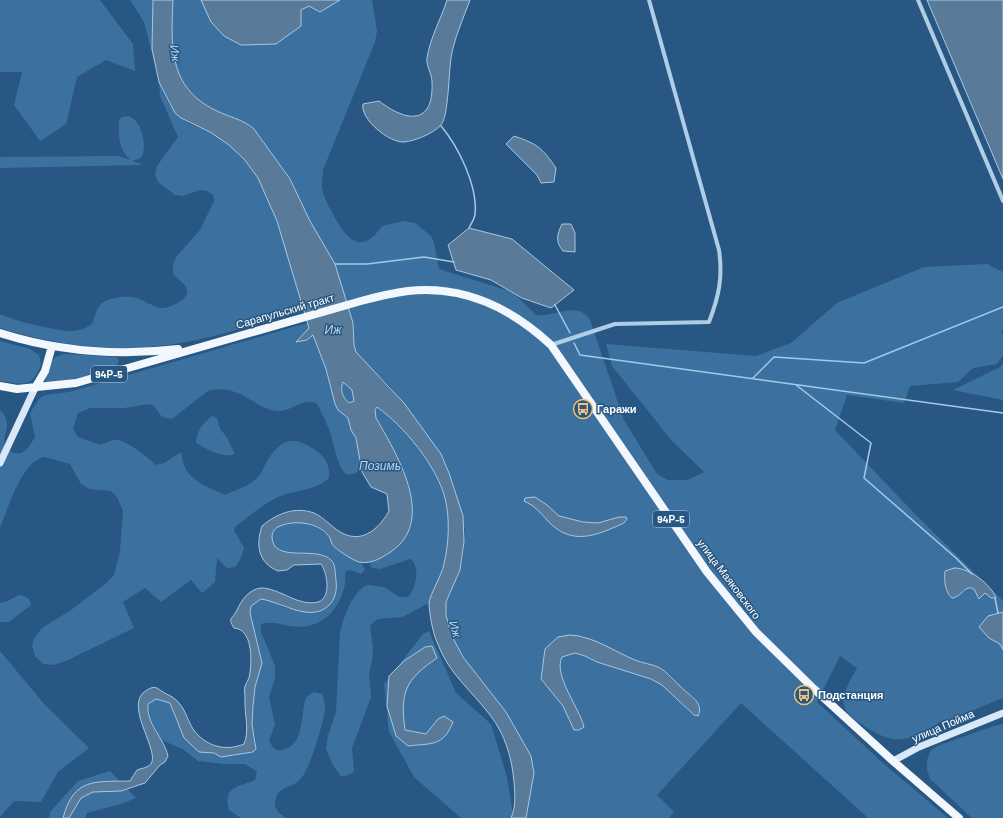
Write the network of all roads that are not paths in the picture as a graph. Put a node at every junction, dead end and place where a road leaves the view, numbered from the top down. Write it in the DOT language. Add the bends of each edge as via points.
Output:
graph roads {
  1 [pos="649,0"];
  2 [pos="918,0"];
  3 [pos="1003,201"];
  4 [pos="361,301"];
  5 [pos="0,334"];
  6 [pos="216,342"];
  7 [pos="551,345"];
  8 [pos="52,346"];
  9 [pos="0,386"];
  10 [pos="35,388"];
  11 [pos="0,463"];
  12 [pos="1003,713"];
  13 [pos="893,761"];
  14 [pos="959,818"];
  1 -- 7 [label="street" via="719,250 722,268 715,305 709,322 615,324"];
  2 -- 3 [label="street"];
  4 -- 6 [label="main road, Сарапульский тракт / 94Р-5"];
  4 -- 7 [label="main road, улица Маяковского / 94Р-5" via="393,293 423,290 468,295 507,311"];
  5 -- 8 [label="main road, Сарапульский тракт / 94Р-5"];
  6 -- 8 [label="main road, Сарапульский тракт / 94Р-5" via="173,350 121,353"];
  6 -- 10 [label="main road, Сарапульский тракт / 94Р-5" via="76,384"];
  7 -- 13 [label="main road, улица Маяковского / 94Р-5" via="732,605 784,661"];
  8 -- 10 [label="main road" via="45,371"];
  9 -- 10 [label="main road, Сарапульский тракт / 94Р-5" via="17,389"];
  10 -- 11 [label="main road"];
  12 -- 13 [label="main road, улица Пойма" via="946,735"];
  13 -- 14 [label="main road, улица Маяковского / 94Р-5"];
}
